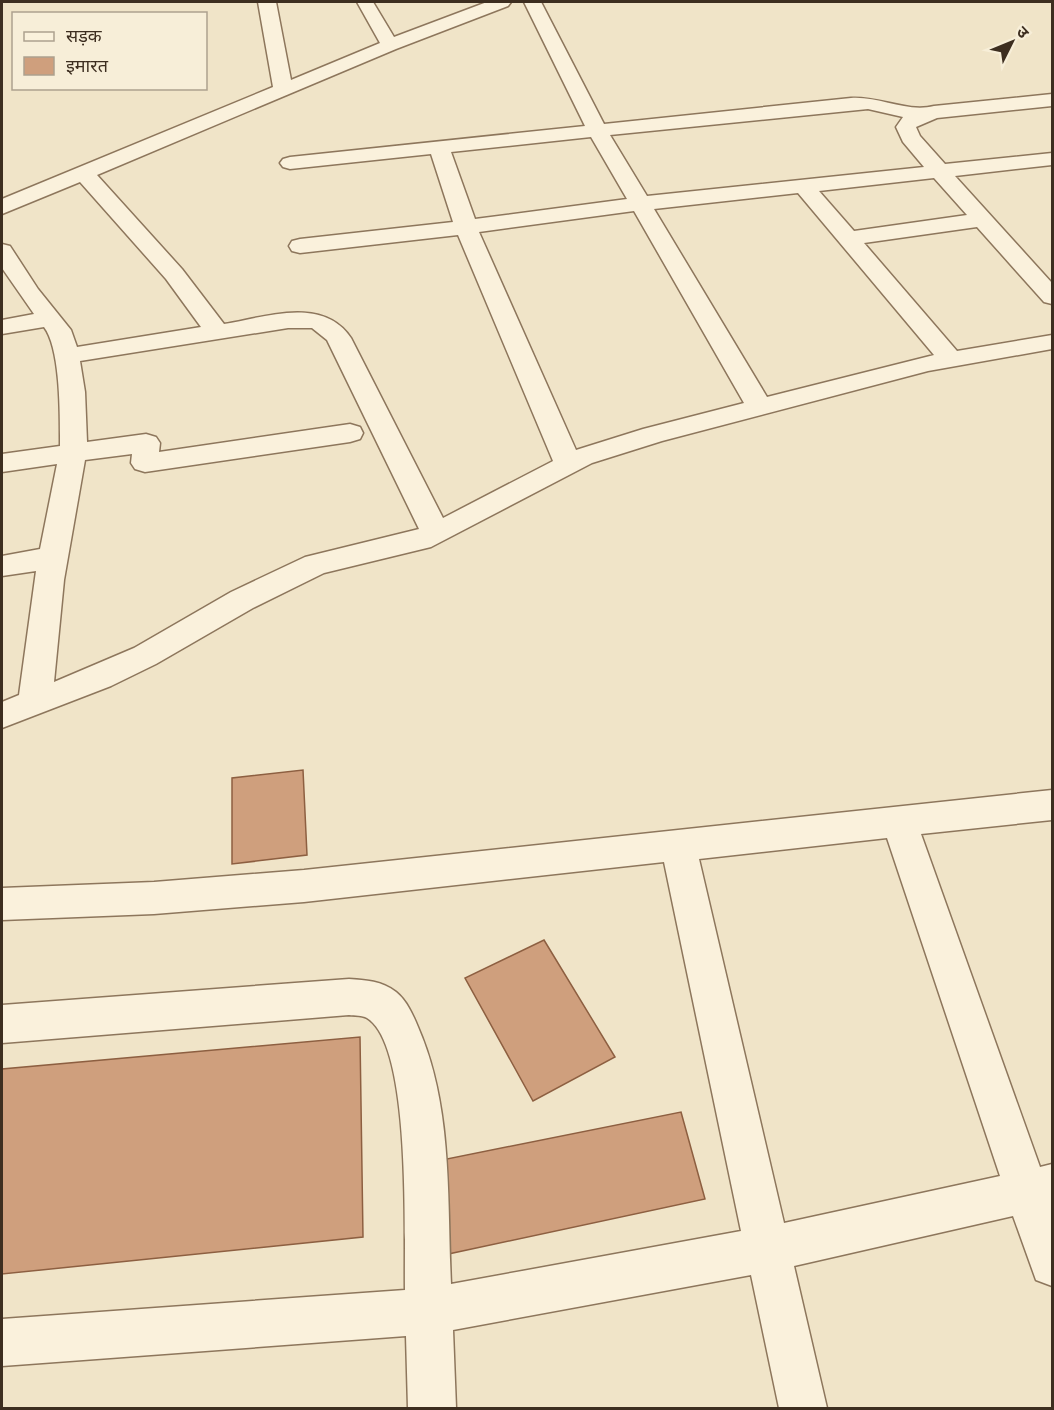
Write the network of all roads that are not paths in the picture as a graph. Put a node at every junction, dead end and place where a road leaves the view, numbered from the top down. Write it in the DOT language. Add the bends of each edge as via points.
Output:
graph roads {
  1 [pos="267,2"];
  2 [pos="365,2"];
  3 [pos="502,2"];
  4 [pos="532,2"];
  5 [pos="390,45"];
  6 [pos="283,90"];
  7 [pos="1053,100"];
  8 [pos="922,115"];
  9 [pos="598,132"];
  10 [pos="439,148"];
  11 [pos="1053,159"];
  12 [pos="290,163"];
  13 [pos="941,172"];
  14 [pos="84,173"];
  15 [pos="803,186"];
  16 [pos="638,204"];
  17 [pos="2,207"];
  18 [pos="983,219"];
  19 [pos="465,227"];
  20 [pos="848,239"];
  21 [pos="300,246"];
  22 [pos="2,251"];
  23 [pos="1053,297"];
  24 [pos="50,319"];
  25 [pos="2,327"];
  26 [pos="218,333"];
  27 [pos="1053,342"];
  28 [pos="66,356"];
  29 [pos="951,360"];
  30 [pos="760,407"];
  31 [pos="350,433"];
  32 [pos="74,454"];
  33 [pos="2,463"];
  34 [pos="568,464"];
  35 [pos="436,533"];
  36 [pos="54,557"];
  37 [pos="2,566"];
  38 [pos="35,702"];
  39 [pos="2,716"];
  40 [pos="1053,806"];
  41 [pos="899,821"];
  42 [pos="678,844"];
  43 [pos="2,904"];
  44 [pos="2,1024"];
  45 [pos="1040,1188"];
  46 [pos="768,1249"];
  47 [pos="1053,1264"];
  48 [pos="429,1311"];
  49 [pos="2,1343"];
  50 [pos="432,1408"];
  51 [pos="803,1408"];
  1 -- 6 [label="street"];
  2 -- 5 [label="street"];
  3 -- 5 [label="street"];
  4 -- 9 [label="street"];
  5 -- 6 [label="street"];
  6 -- 14 [label="street"];
  7 -- 8 [label="street"];
  8 -- 9 [label="street" via="868,103"];
  8 -- 13 [label="street" via="906,127 910,138"];
  9 -- 10 [label="street"];
  9 -- 16 [label="street"];
  10 -- 12 [label="street"];
  10 -- 19 [label="street"];
  11 -- 13 [label="street"];
  13 -- 15 [label="street"];
  13 -- 18 [label="street"];
  14 -- 17 [label="street"];
  14 -- 26 [label="street" via="174,274"];
  15 -- 16 [label="street"];
  15 -- 20 [label="street"];
  16 -- 19 [label="street"];
  16 -- 30 [label="street"];
  18 -- 20 [label="street"];
  18 -- 23 [label="street"];
  19 -- 21 [label="street"];
  19 -- 34 [label="street"];
  20 -- 29 [label="street"];
  22 -- 24 [label="street"];
  24 -- 25 [label="street"];
  24 -- 28 [label="street" via="59,330"];
  26 -- 28 [label="street"];
  26 -- 35 [label="street" via="309,319 322,321 331,328"];
  27 -- 29 [label="street"];
  28 -- 32 [label="street" via="72,392"];
  29 -- 30 [label="street"];
  30 -- 34 [label="street" via="611,447"];
  31 -- 32 [label="street" via="145,463 146,443"];
  32 -- 33 [label="street"];
  32 -- 36 [label="street"];
  34 -- 35 [label="street"];
  35 -- 38 [label="street" via="421,540 316,564 242,600 145,656"];
  36 -- 37 [label="street"];
  36 -- 38 [label="street"];
  38 -- 39 [label="street"];
  40 -- 41 [label="street"];
  41 -- 42 [label="street"];
  41 -- 45 [label="street"];
  42 -- 43 [label="street" via="304,886 154,898"];
  42 -- 46 [label="street"];
  44 -- 48 [label="street" via="349,997 372,999 388,1010 416,1074 423,1119"];
  45 -- 46 [label="street"];
  45 -- 47 [label="street"];
  46 -- 48 [label="street"];
  46 -- 51 [label="street"];
  48 -- 49 [label="street"];
  48 -- 50 [label="street"];
}
